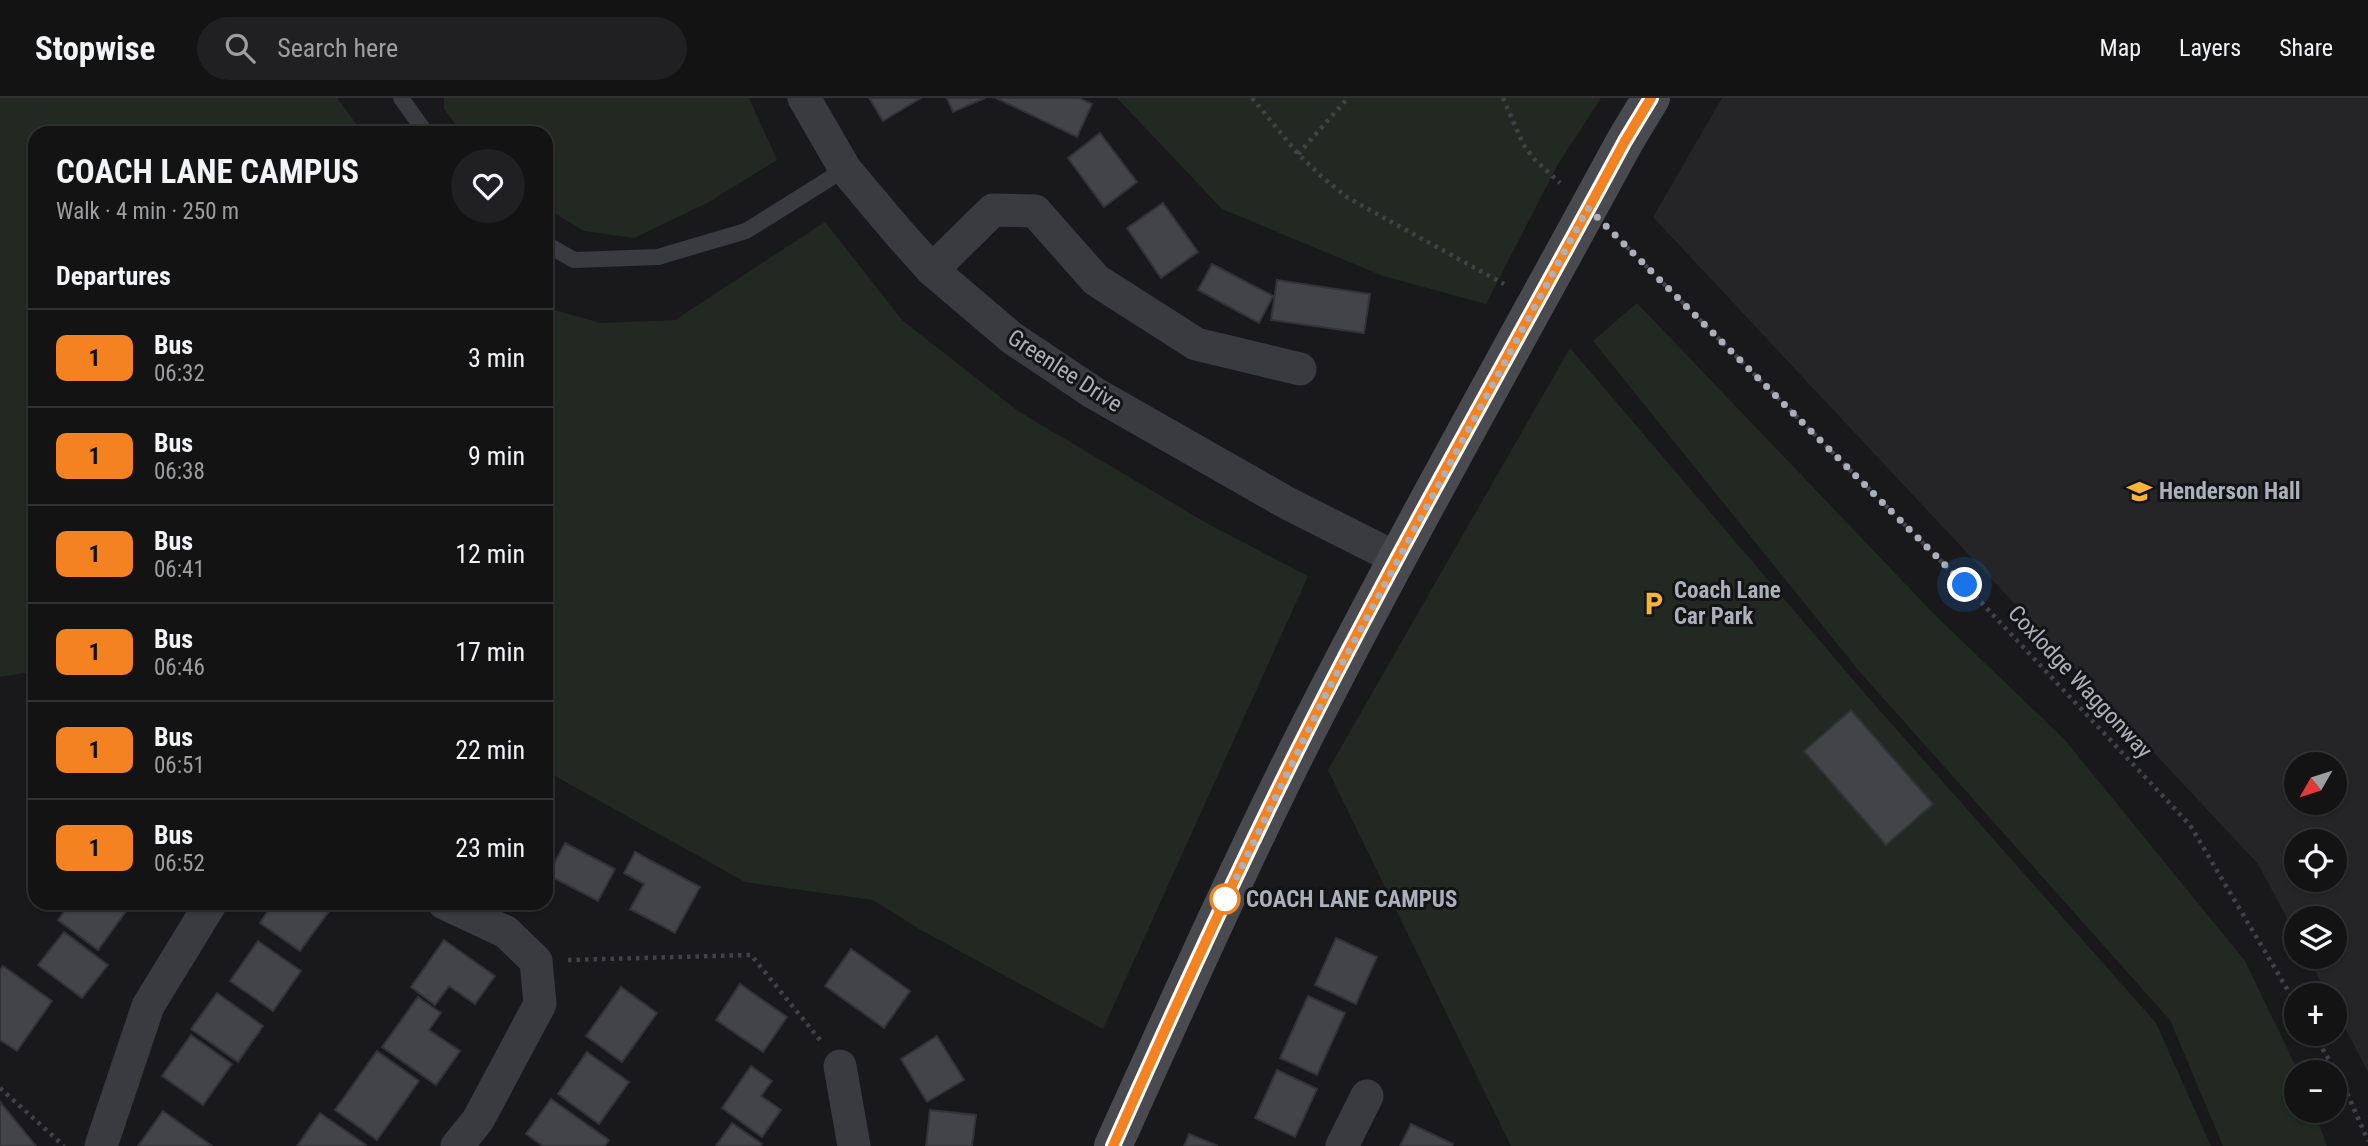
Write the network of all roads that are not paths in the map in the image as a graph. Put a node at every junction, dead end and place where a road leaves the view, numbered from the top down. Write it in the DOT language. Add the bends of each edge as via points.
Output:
graph roads {
  1 [pos="401,98"];
  2 [pos="804,98"];
  3 [pos="1651,98"];
  4 [pos="421,126"];
  5 [pos="845,169"];
  6 [pos="553,248"];
  7 [pos="932,270"];
  8 [pos="1300,369"];
  9 [pos="1398,559"];
  10 [pos="207,910"];
  11 [pos="459,910"];
  12 [pos="841,1066"];
  13 [pos="1367,1096"];
  14 [pos="101,1146"];
  15 [pos="457,1146"];
  16 [pos="854,1146"];
  17 [pos="1113,1146"];
  18 [pos="1342,1146"];
  1 -- 4 [label="lane"];
  2 -- 5 [label="street, Greenlee Drive"];
  3 -- 9 [label="street"];
  5 -- 6 [label="lane" via="746,231 658,257 574,261"];
  5 -- 7 [label="street, Greenlee Drive"];
  7 -- 8 [label="street" via="993,209 1035,211 1096,280 1196,344"];
  7 -- 9 [label="street, Greenlee Drive" via="1012,338 1094,393"];
  9 -- 17 [label="street" via="1223,903"];
  10 -- 14 [label="street" via="148,1006"];
  11 -- 15 [label="street" via="506,932 536,961 540,1004 478,1120"];
  12 -- 16 [label="street"];
  13 -- 18 [label="street"];
}
